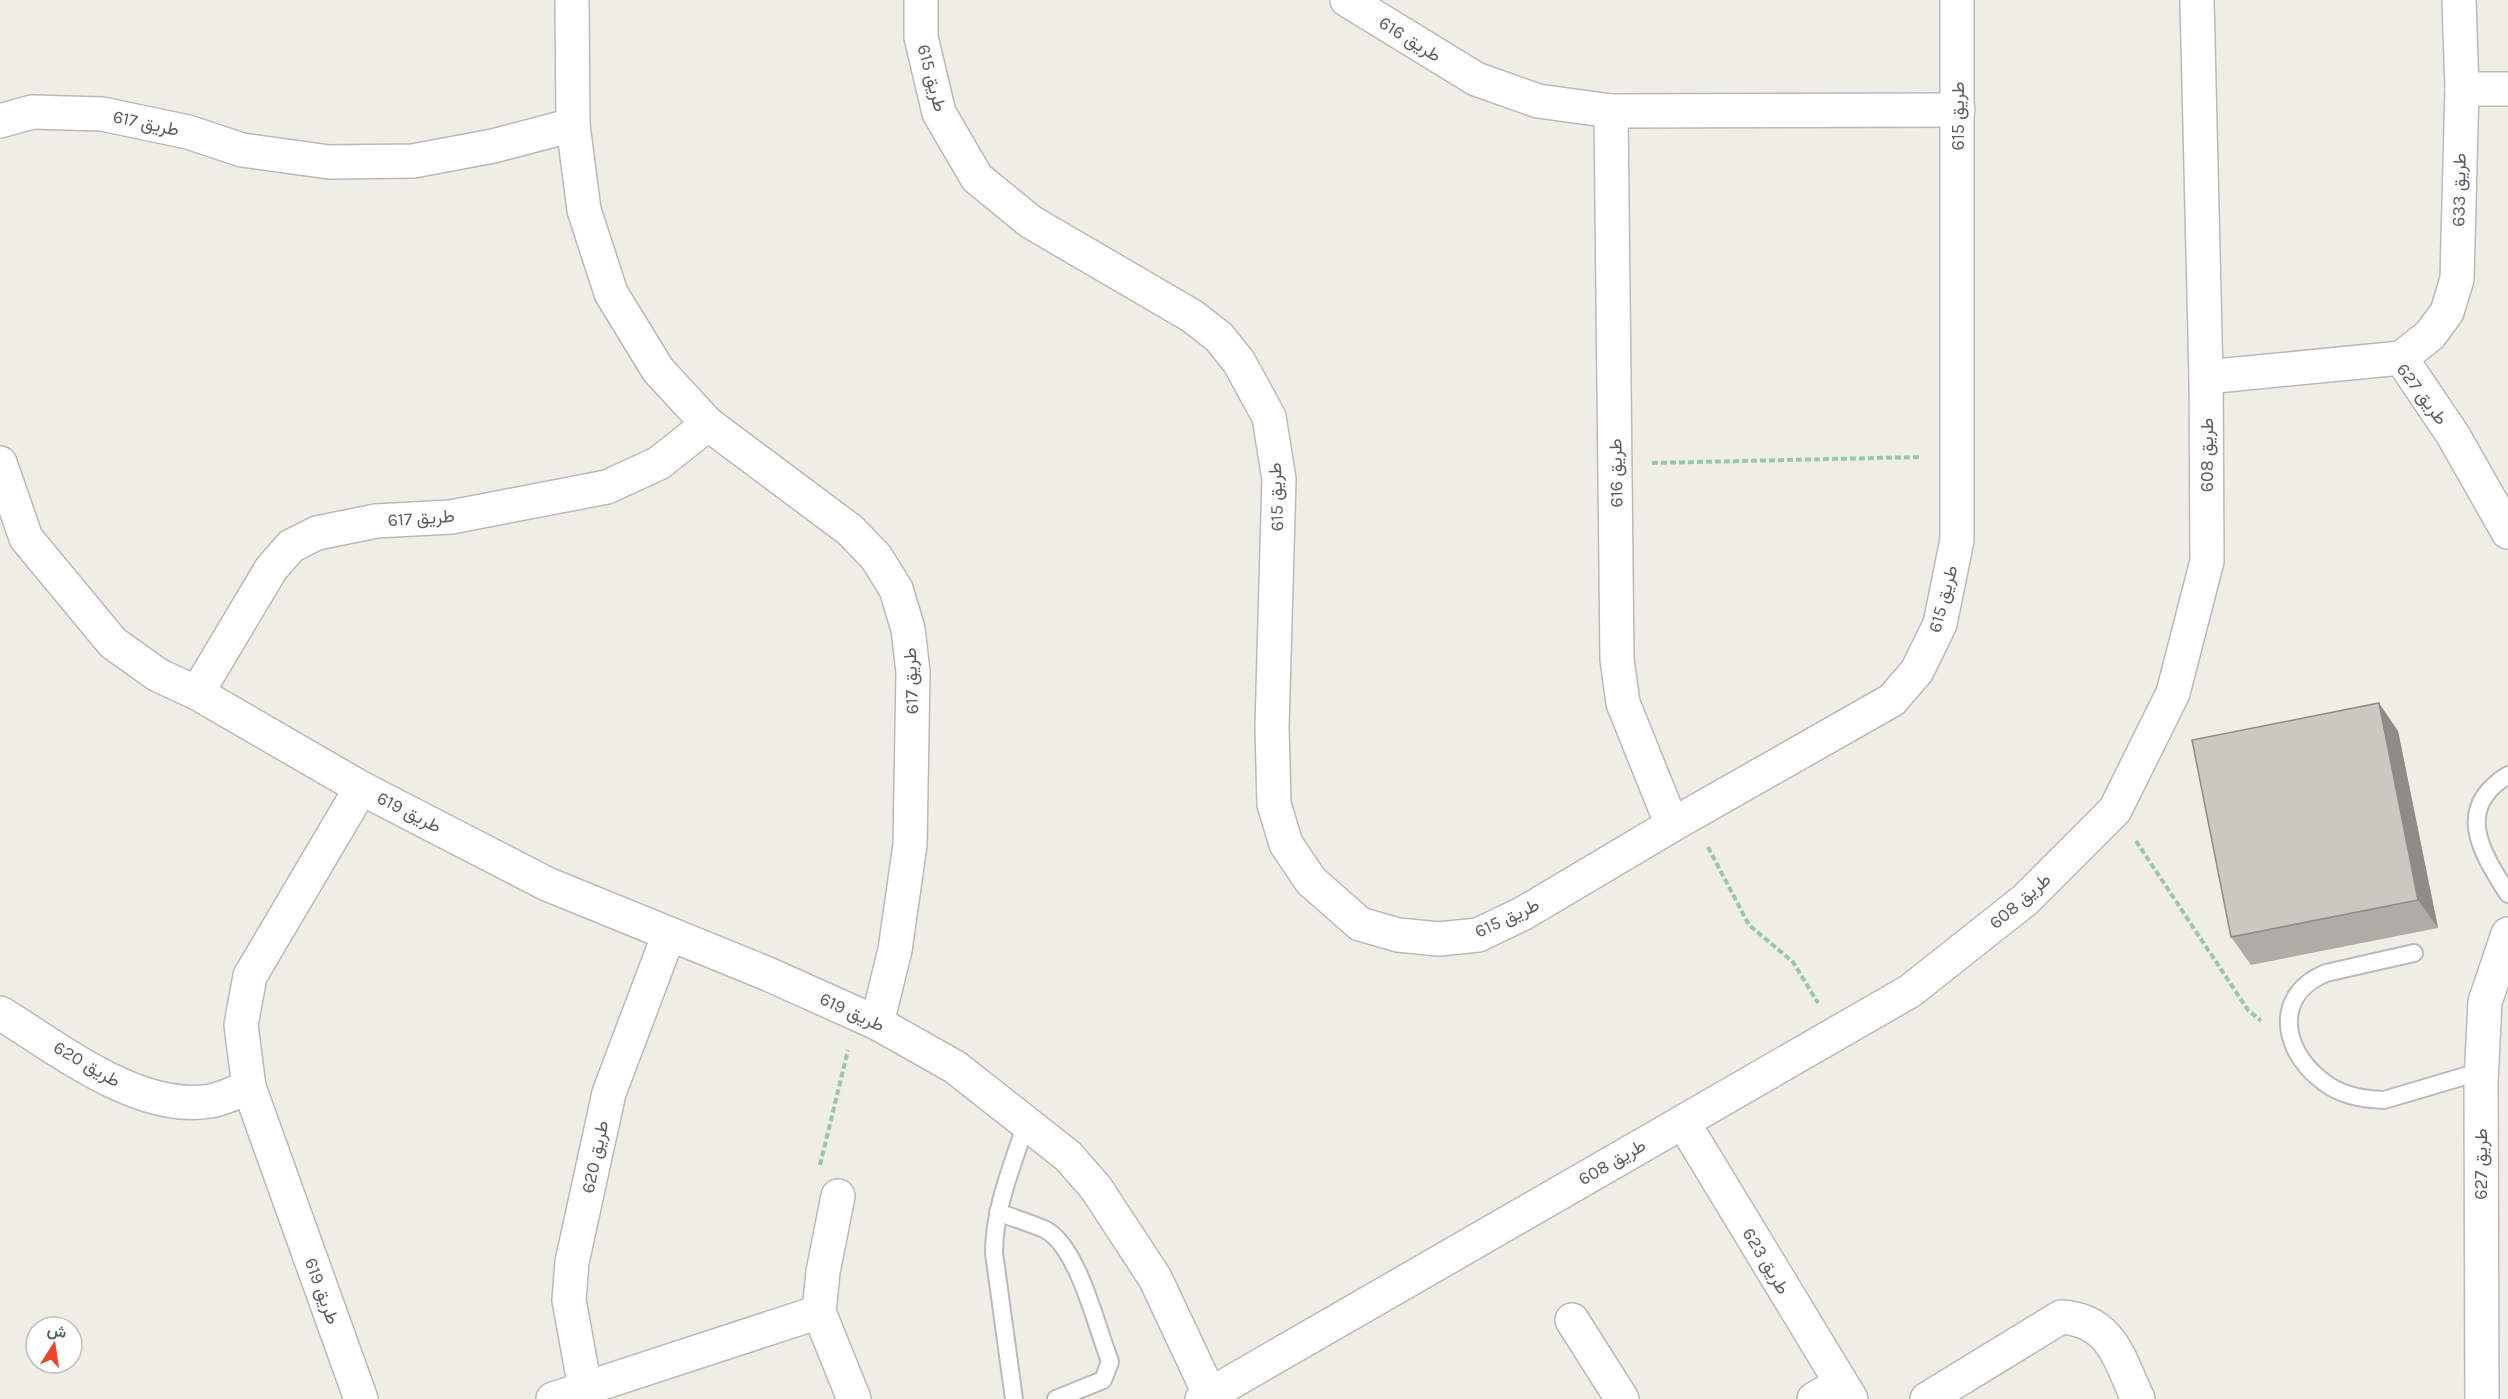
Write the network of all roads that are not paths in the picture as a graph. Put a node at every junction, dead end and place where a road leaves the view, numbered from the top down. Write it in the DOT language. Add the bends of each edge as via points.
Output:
graph roads {
  1 [pos="572,0"];
  2 [pos="921,0"];
  3 [pos="1347,0"];
  4 [pos="1957,0"];
  5 [pos="2197,0"];
  6 [pos="2459,0"];
  7 [pos="2508,88"];
  8 [pos="2462,89"];
  9 [pos="1958,110"];
  10 [pos="1611,111"];
  11 [pos="0,121"];
  12 [pos="573,125"];
  13 [pos="2400,358"];
  14 [pos="2206,377"];
  15 [pos="708,424"];
  16 [pos="0,463"];
  17 [pos="2508,532"];
  18 [pos="197,693"];
  19 [pos="2508,776"];
  20 [pos="361,788"];
  21 [pos="1682,819"];
  22 [pos="2508,894"];
  23 [pos="669,934"];
  24 [pos="2508,934"];
  25 [pos="2414,953"];
  26 [pos="0,1013"];
  27 [pos="877,1023"];
  28 [pos="2482,1071"];
  29 [pos="249,1087"];
  30 [pos="1683,1122"];
  31 [pos="1026,1124"];
  32 [pos="838,1196"];
  33 [pos="998,1212"];
  34 [pos="819,1312"];
  35 [pos="1572,1320"];
  36 [pos="585,1388"];
  37 [pos="1835,1394"];
  38 [pos="1206,1397"];
  39 [pos="362,1399"];
  40 [pos="553,1399"];
  41 [pos="855,1399"];
  42 [pos="1014,1399"];
  43 [pos="1056,1399"];
  44 [pos="1622,1399"];
  45 [pos="1927,1399"];
  46 [pos="2138,1399"];
  47 [pos="2482,1399"];
  1 -- 12 [label="street, طريق 617"];
  2 -- 21 [label="street, طريق 615" via="921,37 939,113 977,178 1031,222 1192,316 1219,337 1239,362 1269,417 1279,479 1272,727 1274,804 1286,844 1311,881 1360,924 1398,935 1439,939 1478,935 1522,914"];
  3 -- 10 [label="street, طريق 616" via="1476,79 1538,101"];
  4 -- 9 [label="street, طريق 615"];
  5 -- 14 [label="street, طريق 608"];
  6 -- 8 [label="street, طريق 633"];
  7 -- 8 [label="street"];
  8 -- 13 [label="street, طريق 633" via="2457,279 2447,312 2430,335"];
  9 -- 10 [label="street, طريق 616"];
  9 -- 21 [label="street, طريق 615" via="1957,540 1940,624 1917,671 1892,700"];
  10 -- 21 [label="street, طريق 616" via="1617,659 1623,703"];
  11 -- 12 [label="street, طريق 617" via="32,112 102,114 188,132 242,150 329,162 413,161"];
  12 -- 15 [label="street, طريق 617" via="584,210 611,292 658,370"];
  13 -- 14 [label="street, طريق 627"];
  13 -- 17 [label="street, طريق 627" via="2453,435"];
  14 -- 30 [label="street, طريق 608" via="2207,561 2173,693 2115,810 2025,900 1910,991"];
  15 -- 18 [label="street, طريق 617" via="659,463 607,487 451,517 376,521 317,533 291,546 272,570"];
  15 -- 27 [label="street, طريق 617" via="850,530 876,557 896,589 908,629 913,672 910,845 895,950"];
  16 -- 18 [label="street, طريق 619" via="26,538 75,600 112,643 158,675"];
  18 -- 20 [label="street, طريق 619"];
  19 -- 22 [label="lane" via="2485,796 2476,826 2484,857"];
  20 -- 23 [label="street, طريق 619" via="547,884"];
  20 -- 29 [label="street, طريق 619" via="250,976 241,1025"];
  23 -- 27 [label="street, طريق 619"];
  23 -- 36 [label="street, طريق 620" via="609,1093 572,1262 569,1300"];
  24 -- 28 [label="street, طريق 627" via="2486,1002"];
  25 -- 28 [label="lane" via="2312,979 2293,999 2288,1012 2291,1038 2298,1054 2320,1080 2350,1096 2368,1099 2384,1100"];
  26 -- 29 [label="street, طريق 620" via="117,1084 170,1101 210,1101"];
  27 -- 31 [label="street, طريق 619" via="955,1067"];
  28 -- 47 [label="street, طريق 627"];
  29 -- 39 [label="street, طريق 619"];
  30 -- 37 [label="street, طريق 623"];
  30 -- 38 [label="street, طريق 608"];
  31 -- 33 [label="lane"];
  31 -- 38 [label="street, طريق 619" via="1068,1156 1096,1188 1155,1278"];
  32 -- 34 [label="street"];
  33 -- 42 [label="lane" via="994,1253"];
  33 -- 43 [label="lane" via="1047,1231 1061,1243 1110,1362 1103,1380"];
  34 -- 36 [label="street"];
  34 -- 41 [label="street"];
  35 -- 44 [label="street"];
  36 -- 40 [label="street"];
  45 -- 46 [label="street" via="2061,1317 2088,1323 2109,1339"];
}
